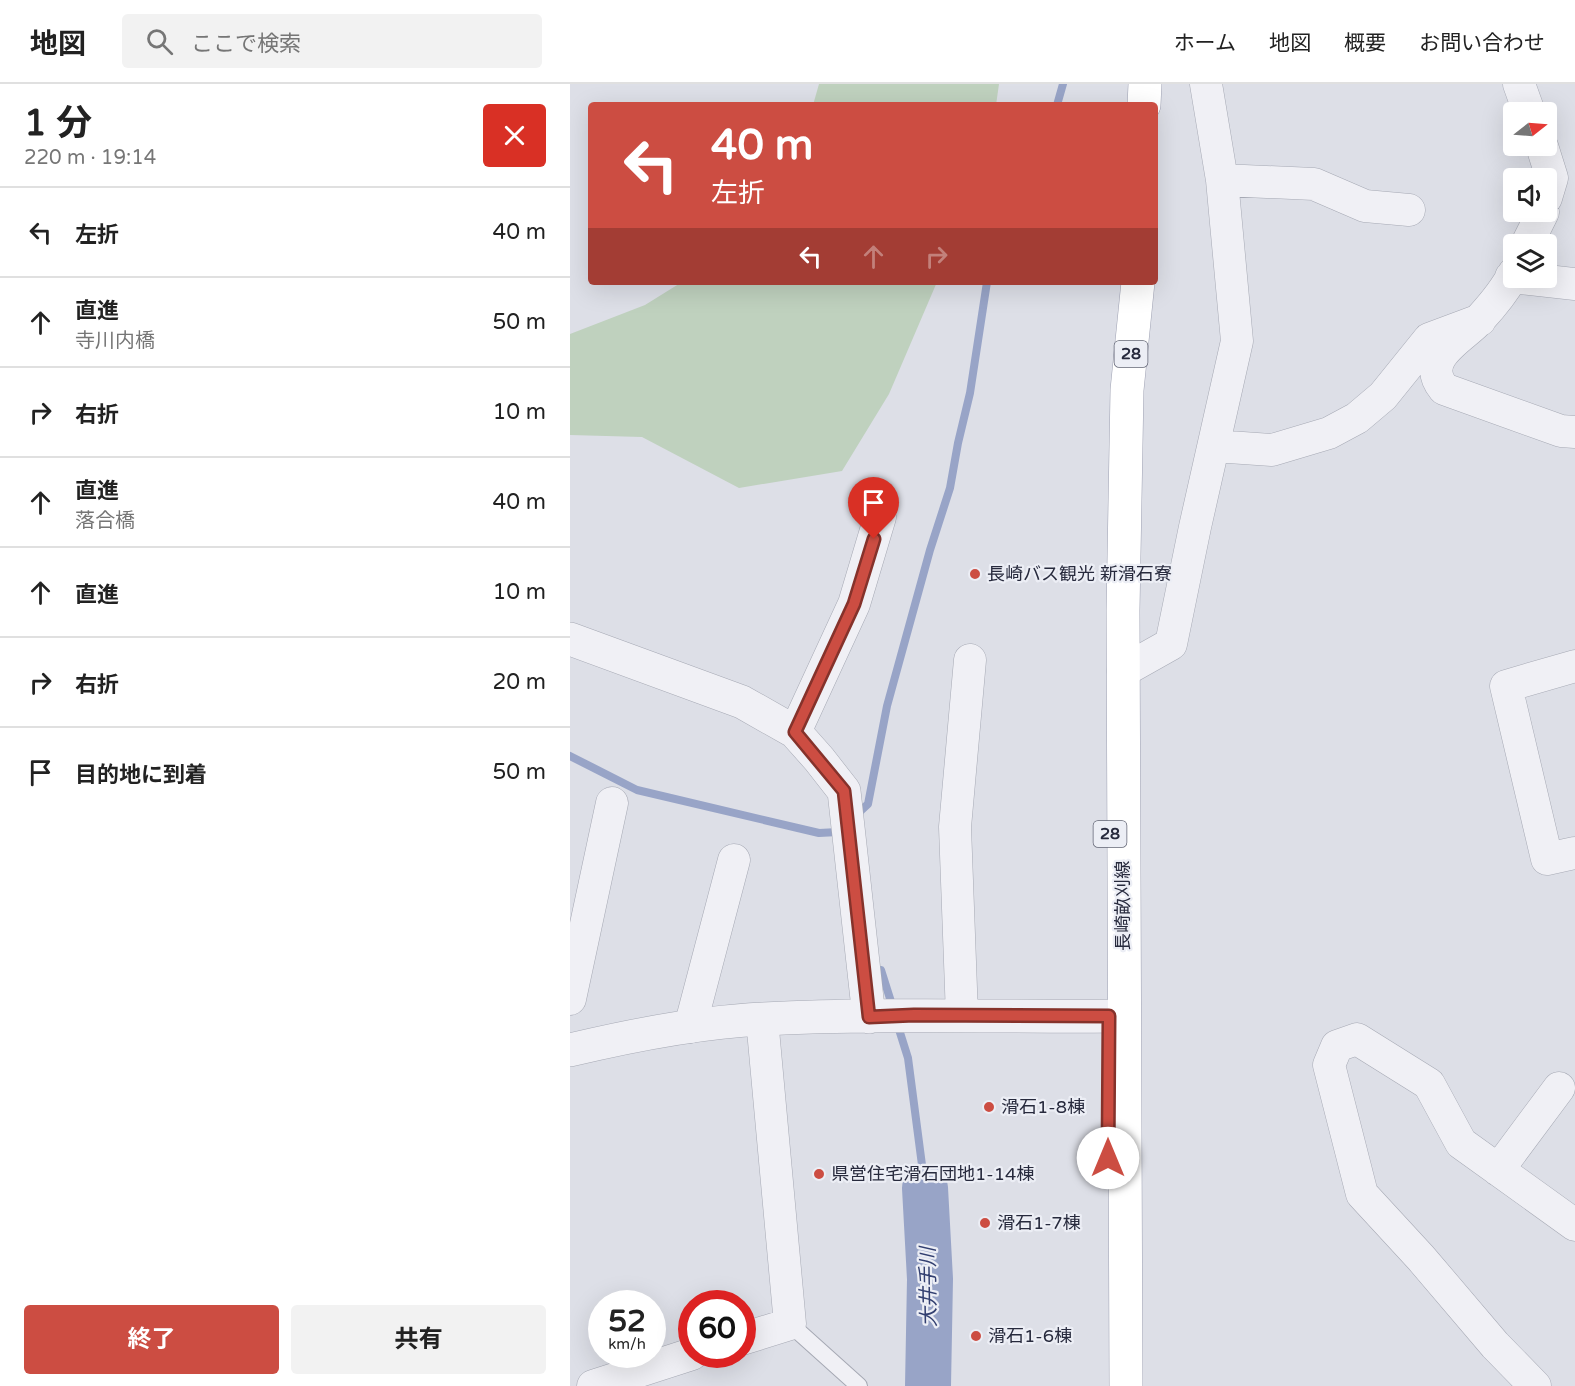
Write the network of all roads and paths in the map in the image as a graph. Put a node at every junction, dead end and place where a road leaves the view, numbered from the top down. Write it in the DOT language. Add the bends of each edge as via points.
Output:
graph roads {
  1 [pos="1127,84"];
  2 [pos="1144,84"];
  3 [pos="1206,84"];
  4 [pos="1519,84"];
  5 [pos="1126,102"];
  6 [pos="1144,102"];
  7 [pos="1525,102"];
  8 [pos="1546,156"];
  9 [pos="1222,180"];
  10 [pos="1558,184"];
  11 [pos="1409,210"];
  12 [pos="1557,281"];
  13 [pos="1575,284"];
  14 [pos="1120,285"];
  15 [pos="1138,285"];
  16 [pos="1503,288"];
  17 [pos="1480,320"];
  18 [pos="1575,432"];
  19 [pos="1214,446"];
  20 [pos="880,518"];
  21 [pos="570,639"];
  22 [pos="970,660"];
  23 [pos="1575,666"];
  24 [pos="1123,671"];
  25 [pos="795,732"];
  26 [pos="612,803"];
  27 [pos="1575,853"];
  28 [pos="734,860"];
  29 [pos="570,999"];
  30 [pos="874,1016"];
  31 [pos="962,1016"];
  32 [pos="1116,1016"];
  33 [pos="762,1019"];
  34 [pos="690,1026"];
  35 [pos="570,1050"];
  36 [pos="1559,1088"];
  37 [pos="1498,1170"];
  38 [pos="1575,1225"];
  39 [pos="790,1324"];
  40 [pos="756,1335"];
  41 [pos="678,1359"];
  42 [pos="593,1386"];
  43 [pos="859,1386"];
  44 [pos="1108,1386"];
  45 [pos="1126,1386"];
  46 [pos="1535,1386"];
  1 -- 5 [label="main road"];
  2 -- 6 [label="main road"];
  3 -- 9 [label="street"];
  4 -- 7 [label="street"];
  8 -- 10 [label="street"];
  9 -- 11 [label="street" via="1314,184 1365,206"];
  9 -- 19 [label="street" via="1237,341"];
  12 -- 13 [label="street"];
  14 -- 32 [label="main road, 長崎畝刈線 / 28" via="1110,564"];
  15 -- 24 [label="main road, 長崎畝刈線 / 28" via="1127,390"];
  16 -- 17 [label="street"];
  17 -- 18 [label="street" via="1443,352 1436,366 1437,381 1444,389 1561,431"];
  17 -- 19 [label="street" via="1429,339 1383,396 1357,418 1329,433 1272,450"];
  19 -- 24 [label="street" via="1171,644"];
  20 -- 25 [label="street" via="854,604"];
  21 -- 25 [label="street" via="742,702"];
  22 -- 31 [label="street" via="955,827"];
  23 -- 27 [label="street" via="1506,686 1547,859"];
  24 -- 32 [label="main road, 長崎畝刈線 / 28"];
  25 -- 30 [label="street" via="844,791"];
  26 -- 29 [label="street"];
  28 -- 34 [label="street"];
  30 -- 31 [label="street"];
  30 -- 33 [label="street"];
  31 -- 32 [label="street"];
  32 -- 44 [label="main road, 長崎畝刈線 / 28"];
  32 -- 45 [label="main road, 長崎畝刈線 / 28"];
  33 -- 34 [label="street"];
  33 -- 39 [label="street"];
  34 -- 35 [label="street"];
  36 -- 37 [label="street"];
  37 -- 38 [label="street"];
  37 -- 46 [label="street" via="1461,1143 1429,1084 1357,1039 1337,1046 1329,1065 1362,1194"];
  39 -- 40 [label="street"];
  39 -- 43 [label="lane"];
  41 -- 42 [label="street"];
}
